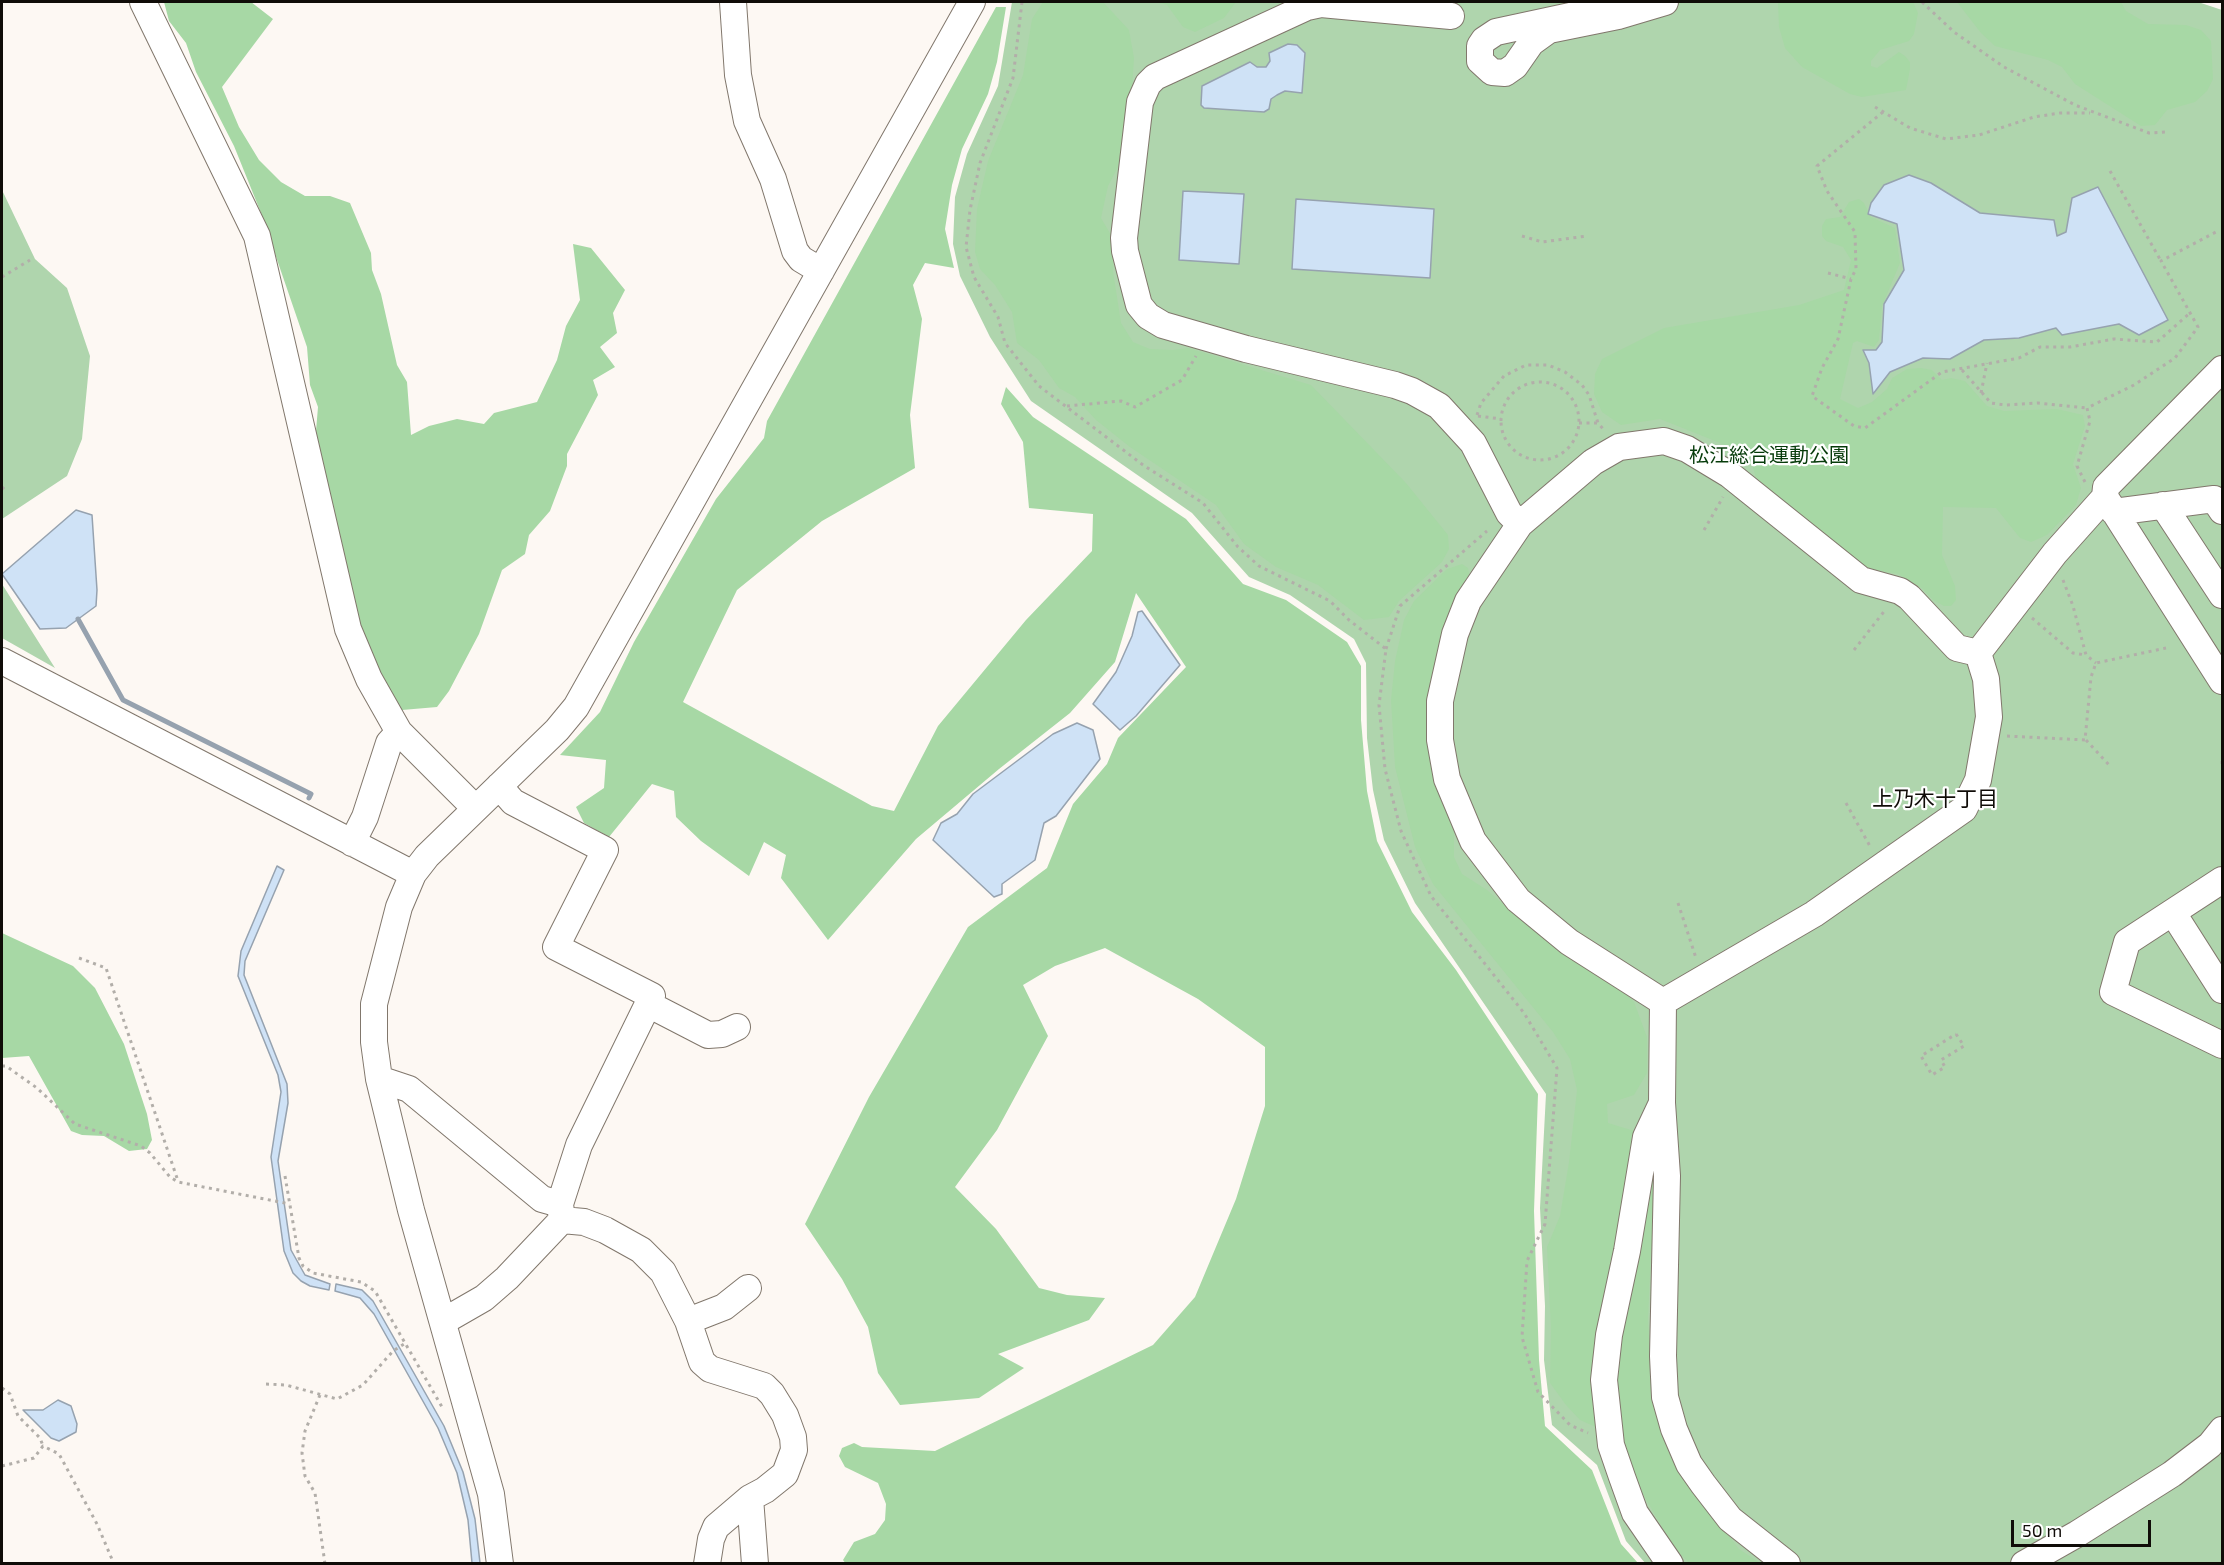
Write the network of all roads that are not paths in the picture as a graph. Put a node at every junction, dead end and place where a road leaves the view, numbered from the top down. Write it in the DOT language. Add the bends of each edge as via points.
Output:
graph roads {
  1 [pos="143,2"];
  2 [pos="734,2"];
  3 [pos="972,2"];
  4 [pos="1635,2"];
  5 [pos="1665,2"];
  6 [pos="1451,16"];
  7 [pos="821,271"];
  8 [pos="2223,369"];
  9 [pos="2110,504"];
  10 [pos="2163,505"];
  11 [pos="2223,511"];
  12 [pos="1515,518"];
  13 [pos="2223,595"];
  14 [pos="1978,652"];
  15 [pos="2,661"];
  16 [pos="2223,681"];
  17 [pos="399,732"];
  18 [pos="499,786"];
  19 [pos="475,808"];
  20 [pos="351,843"];
  21 [pos="413,874"];
  22 [pos="2223,880"];
  23 [pos="2173,913"];
  24 [pos="2223,990"];
  25 [pos="1663,1002"];
  26 [pos="648,1004"];
  27 [pos="736,1027"];
  28 [pos="2223,1045"];
  29 [pos="379,1079"];
  30 [pos="1662,1103"];
  31 [pos="561,1212"];
  32 [pos="748,1288"];
  33 [pos="444,1321"];
  34 [pos="688,1321"];
  35 [pos="2223,1430"];
  36 [pos="750,1498"];
  37 [pos="500,1563"];
  38 [pos="708,1563"];
  39 [pos="755,1563"];
  40 [pos="1670,1563"];
  41 [pos="1787,1563"];
  42 [pos="2024,1563"];
  1 -- 17 [label="street" via="257,236 348,629 369,679"];
  2 -- 7 [label="street" via="739,84 747,121 772,179 795,251"];
  3 -- 7 [label="street"];
  4 -- 5 [label="street" via="1496,32 1480,46 1480,61 1492,72 1505,73 1531,43 1549,30"];
  6 -- 12 [label="street" via="1321,4 1155,77 1140,102 1124,238 1139,305 1163,325 1412,391 1469,422 1482,458"];
  7 -- 18 [label="street" via="576,707"];
  8 -- 9 [label="street" via="2106,488"];
  9 -- 10 [label="street"];
  9 -- 14 [label="street" via="2049,561"];
  9 -- 16 [label="street"];
  10 -- 11 [label="street" via="2214,499"];
  10 -- 13 [label="street"];
  12 -- 14 [label="street" via="1619,447 1664,441 1703,458 1734,478 1861,580 1909,597 1957,648"];
  12 -- 25 [label="street" via="1468,601 1455,634 1440,701 1440,741 1447,779 1473,841 1518,900 1569,942"];
  14 -- 25 [label="street" via="1986,679 1988,735 1978,780 1964,809 1814,914"];
  15 -- 20 [label="street"];
  17 -- 19 [label="street"];
  17 -- 20 [label="street" via="389,743 365,817"];
  18 -- 19 [label="street"];
  18 -- 26 [label="street" via="513,802 605,850 556,948 652,996"];
  19 -- 21 [label="street"];
  20 -- 21 [label="street"];
  21 -- 29 [label="street" via="399,907 374,1004"];
  22 -- 23 [label="street"];
  23 -- 24 [label="street"];
  23 -- 28 [label="street" via="2127,942 2113,992"];
  25 -- 30 [label="street"];
  26 -- 27 [label="street" via="708,1035"];
  26 -- 31 [label="street" via="579,1145"];
  29 -- 31 [label="street" via="408,1089"];
  29 -- 33 [label="street" via="411,1210"];
  30 -- 40 [label="street" via="1646,1137 1604,1380 1611,1444 1635,1513"];
  30 -- 41 [label="street" via="1667,1176 1665,1397 1689,1464 1703,1484 1730,1519"];
  31 -- 33 [label="street" via="507,1278 484,1298"];
  31 -- 34 [label="street" via="641,1250 663,1272"];
  32 -- 34 [label="street" via="724,1307"];
  33 -- 37 [label="street" via="491,1494"];
  34 -- 36 [label="street" via="702,1362 717,1373 768,1389 785,1415 793,1437 789,1469"];
  35 -- 42 [label="street" via="2172,1474"];
  36 -- 38 [label="street" via="716,1527"];
  36 -- 39 [label="street"];
}
